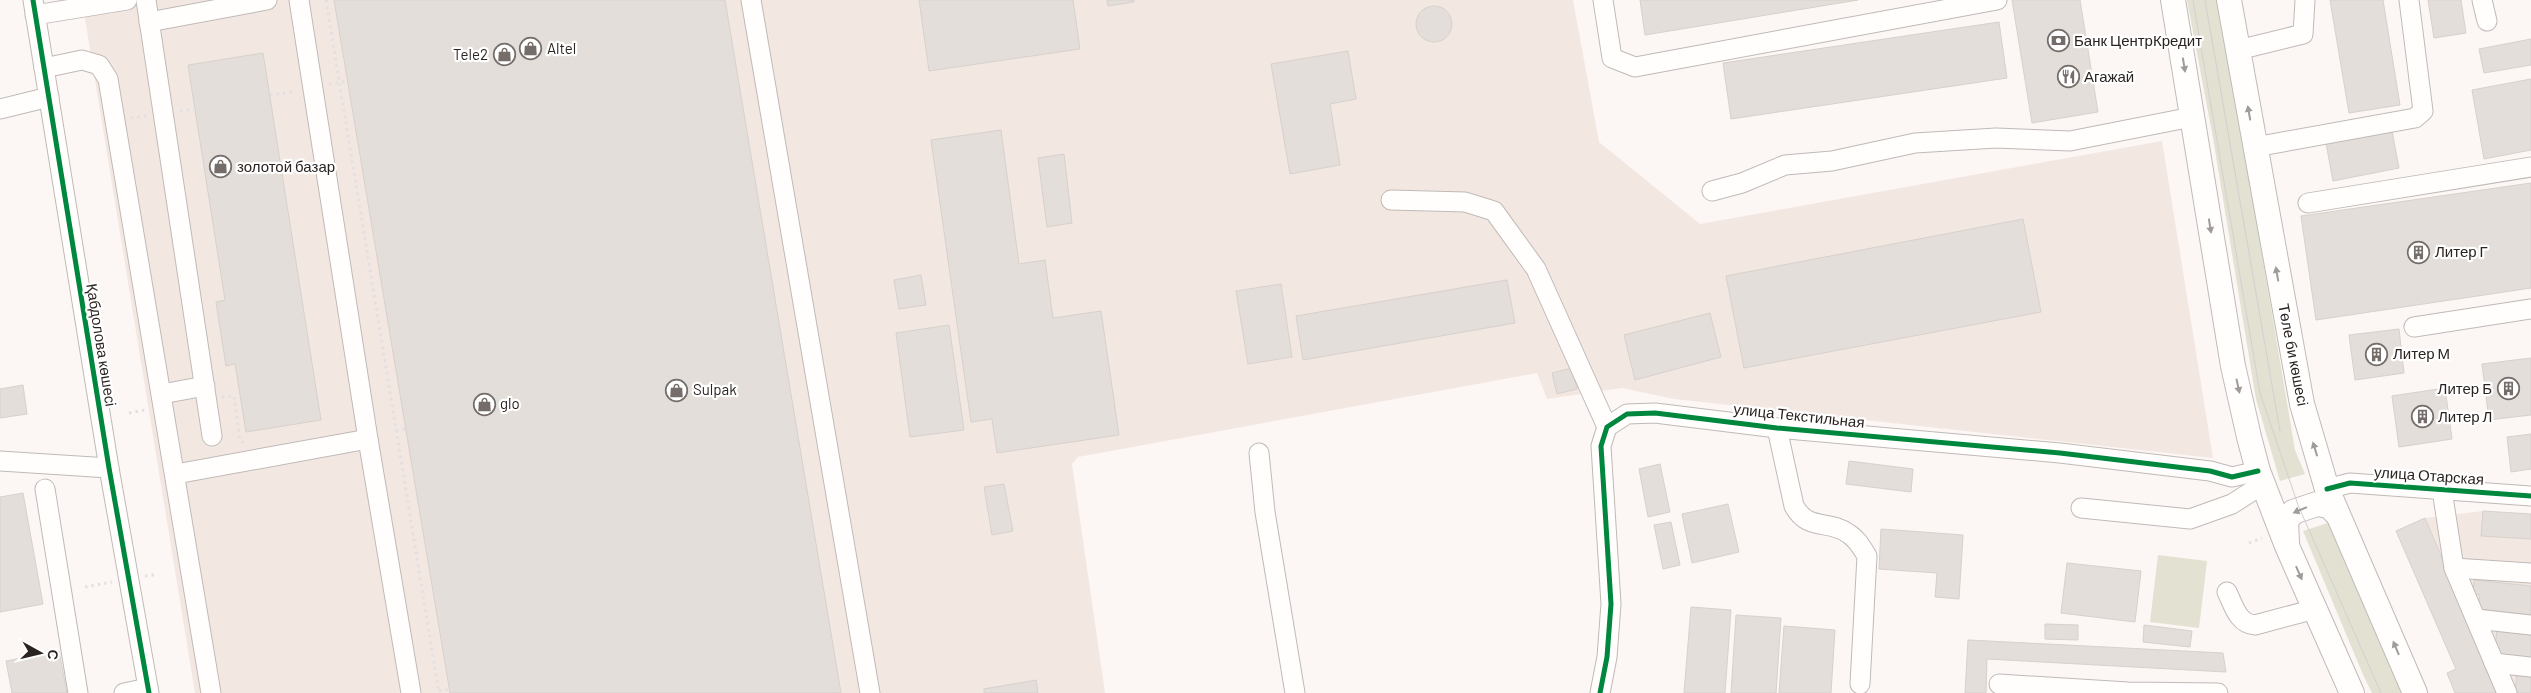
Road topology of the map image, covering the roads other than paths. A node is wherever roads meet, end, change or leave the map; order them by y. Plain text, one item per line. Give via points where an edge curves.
1 (128, 0) edge
2 (146, 0) edge
3 (268, 0) edge
4 (299, 0) edge
5 (750, 0) edge
6 (1603, 0) edge
7 (1997, 0) edge
8 (2173, 0) edge
9 (2230, 0) edge
10 (2304, 0) edge
11 (2410, 0) edge
12 (2482, 0) edge
13 (34, 8) edge
14 (2488, 21) dead end
15 (149, 22) junction
16 (2238, 50) junction
17 (44, 68) junction
18 (49, 97) junction
19 (0, 109) edge
20 (2192, 117) junction
21 (2255, 147) junction
22 (2531, 168) edge
23 (1712, 190) dead end
24 (1391, 200) dead end
25 (2308, 203) dead end
26 (2531, 309) edge
27 (2414, 327) dead end
28 (206, 393) junction
29 (162, 394) junction
30 (1607, 427) junction
31 (1777, 428) junction
32 (367, 432) junction
33 (212, 436) dead end
34 (1259, 453) dead end
35 (0, 461) edge
36 (109, 468) junction
37 (176, 474) junction
38 (2261, 478) junction
39 (45, 489) dead end
40 (2327, 489) junction
41 (2442, 490) junction
42 (2531, 496) edge
43 (2081, 508) dead end
44 (2338, 514) junction
45 (2287, 546) junction
46 (2454, 568) junction
47 (2531, 573) edge
48 (2227, 592) dead end
49 (2315, 609) junction
50 (2476, 619) junction
51 (2531, 625) edge
52 (2494, 663) junction
53 (2531, 667) edge
54 (1860, 684) dead end
55 (1999, 684) dead end
56 (148, 690) edge
57 (2128, 692) edge
58 (78, 693) edge
59 (124, 693) edge
60 (211, 693) edge
61 (411, 693) edge
62 (870, 693) edge
63 (1295, 693) edge
64 (1600, 693) edge
65 (2218, 693) edge
66 (2352, 693) edge
67 (2415, 693) edge
68 (2507, 693) edge

1 - 13 street
2 - 15 street
3 - 15 street
4 - 32 street
5 - 62 street
6 - 7 street via 1612,58 1634,67
8 -> 20 main road
9 - 16 main road, Төле би көшесі
10 - 16 street via 2303,34
11 - 21 street via 2423,111 2415,118
12 - 14 street
13 - 17 street, Қабдолова көшесі
15 - 28 street
21 -> 16 main road, Төле би көшесі
17 - 18 street, Қабдолова көшесі
17 - 29 street via 82,60 100,65 108,79
18 - 19 street
18 - 36 street, Қабдолова көшесі
20 - 23 street via 2070,141 1996,138 1915,143 1832,161 1785,165 1742,183
20 -> 38 main road via 2233,366
40 -> 21 main road, Төле би көшесі via 2302,404
22 - 25 street
24 - 30 street via 1465,202 1494,212 1536,268
26 - 27 street
28 - 29 street
28 - 33 street
29 - 37 street
30 - 31 street, улица Текстильная via 1627,414 1655,413
30 - 64 street via 1601,446 1611,604 1608,657
31 - 38 street, улица Текстильная via 2060,453 2210,471 2232,478
31 - 54 street via 1798,513 1804,520 1848,532 1867,556
32 - 37 street
32 - 61 street
34 - 63 street via 1265,512
35 - 36 street
36 - 56 street, Қабдолова көшесі
37 - 60 street
38 - 43 street via 2232,504 2190,520
38 - 45 main road
39 - 58 street
40 - 41 street, улица Отарская via 2350,483
40 - 44 main road, Төле би көшесі
41 - 42 street, улица Отарская
41 - 46 street
44 -> 45 main road via 2329,506 2317,504 2293,512 2286,521
67 -> 44 main road, Төле би көшесі
45 -> 49 main road
46 - 47 street
46 - 50 street
48 - 49 street via 2243,622 2248,625 2255,626
49 - 66 main road
50 - 51 street
50 - 52 street
52 - 53 street
52 - 68 street
55 - 57 street
56 - 59 street
57 - 65 street

